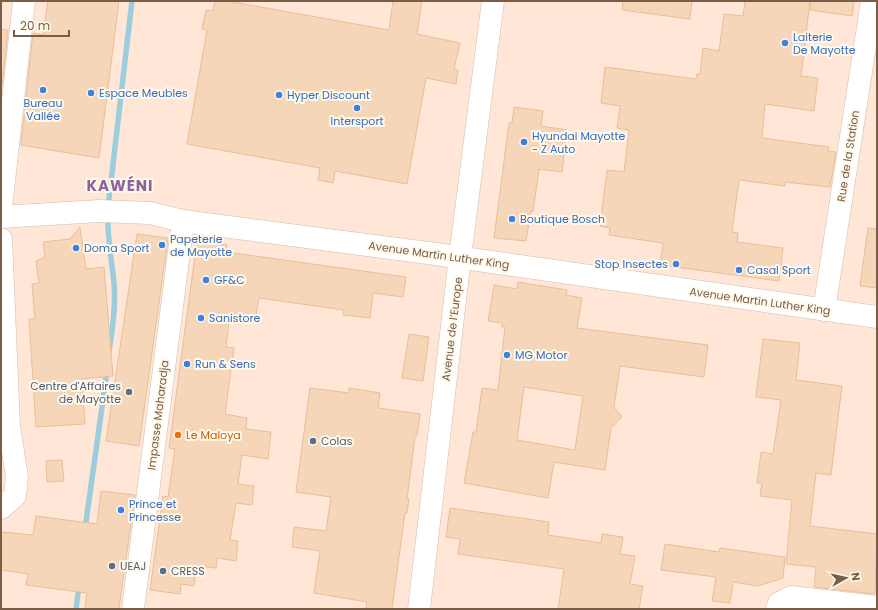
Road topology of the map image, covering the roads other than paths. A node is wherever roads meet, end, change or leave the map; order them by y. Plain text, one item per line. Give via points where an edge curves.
1 (24, 1) edge
2 (493, 1) edge
3 (872, 1) edge
4 (873, 31) edge
5 (1, 208) edge
6 (1, 217) edge
7 (183, 221) junction
8 (1, 239) edge
9 (460, 257) junction
10 (2, 289) edge
11 (824, 310) junction
12 (877, 317) edge
13 (5, 399) edge
14 (1, 508) edge
15 (877, 607) edge
16 (133, 609) edge
17 (419, 609) edge
18 (777, 609) edge

1 - 5 street
2 - 9 street, Avenue de l’Europe
3 - 4 street, Rue de la Station
4 - 11 street, Rue de la Station
6 - 7 street, Avenue Martin Luther King via 109,211 150,213
7 - 9 street, Avenue Martin Luther King
7 - 16 street, Impasse Maharadja
8 - 10 street
9 - 11 street, Avenue Martin Luther King
9 - 17 street, Avenue de l’Europe
10 - 13 street
11 - 12 street, Avenue Martin Luther King
13 - 14 street via 17,477 15,496
15 - 18 street via 792,597 779,603

